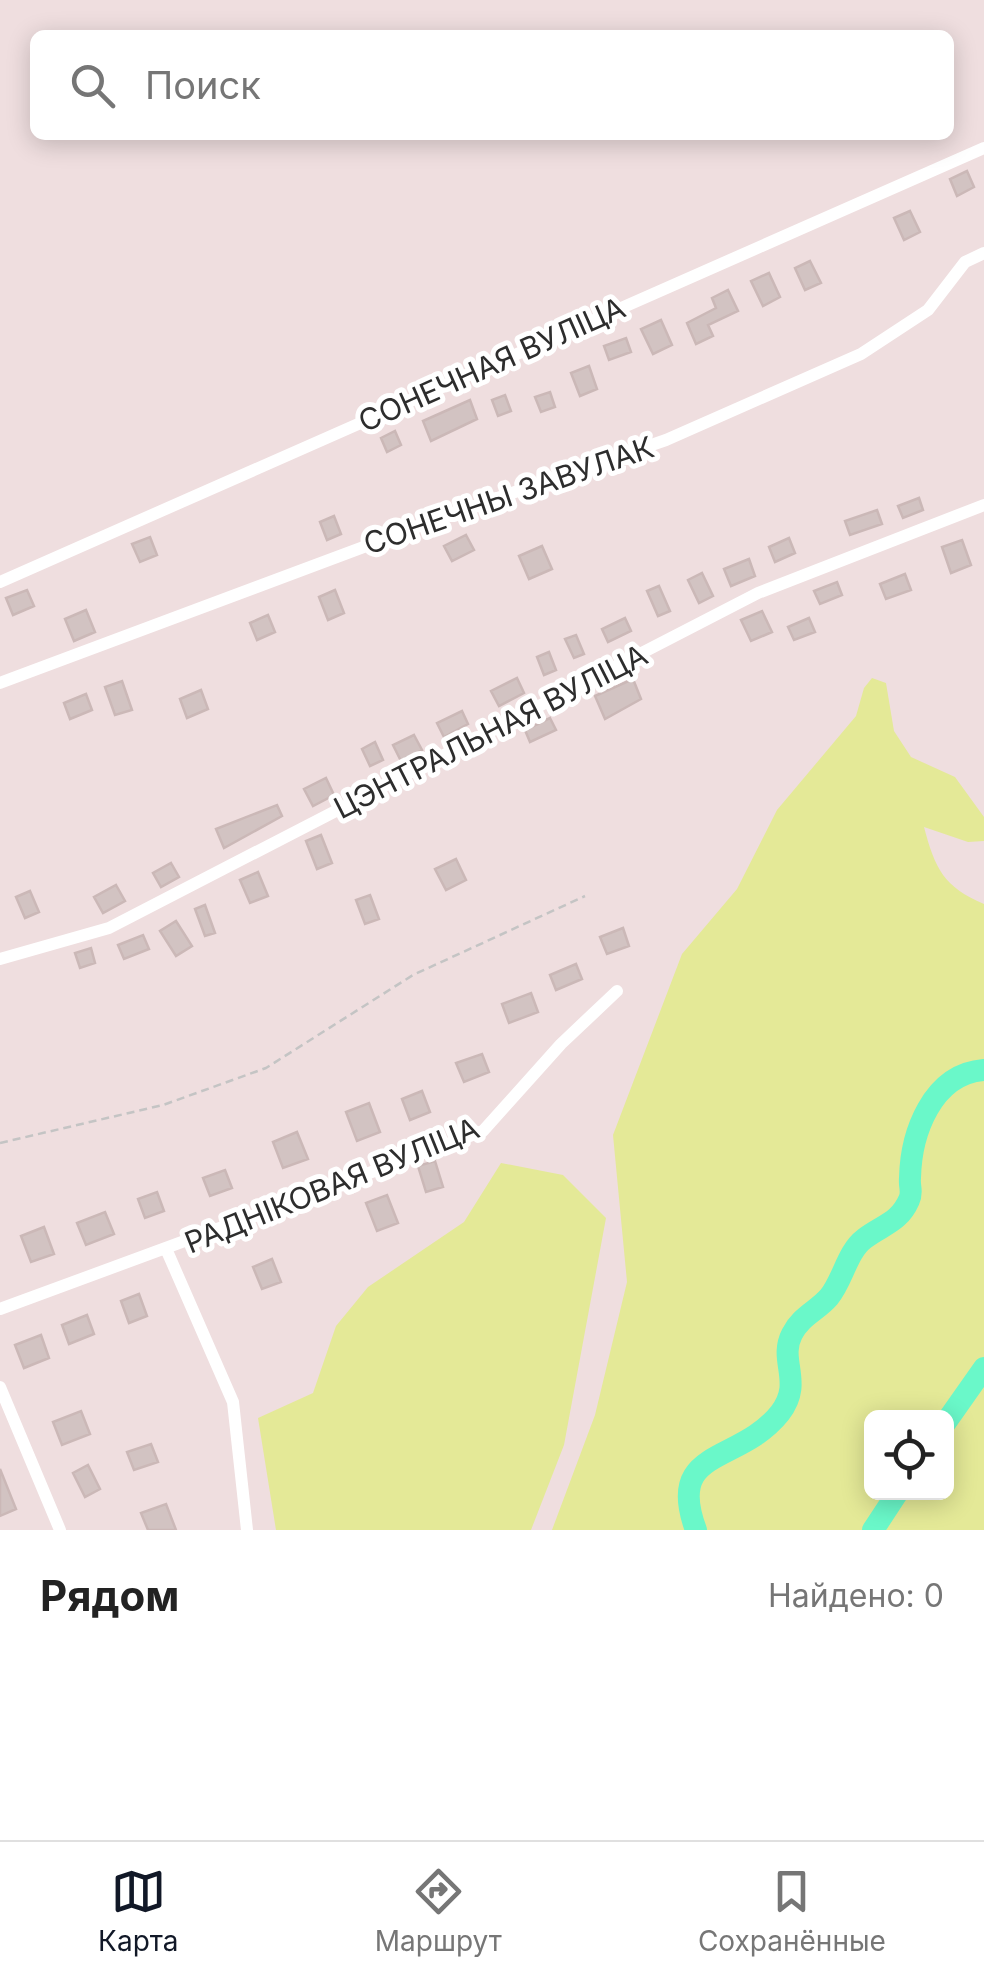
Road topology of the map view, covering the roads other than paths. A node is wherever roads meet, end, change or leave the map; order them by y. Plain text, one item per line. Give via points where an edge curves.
1 (984, 148) edge
2 (984, 253) edge
3 (984, 505) edge
4 (0, 582) edge
5 (0, 683) edge
6 (0, 959) edge
7 (617, 991) dead end
8 (167, 1251) junction
9 (0, 1309) edge
10 (0, 1387) edge
11 (60, 1530) edge
12 (247, 1530) edge

1 - 4 street, СОНЕЧНАЯ ВУЛІЦА
2 - 5 street, СОНЕЧНЫ ЗАВУЛАК via 965,262 928,310 861,354 666,440
3 - 6 street, ЦЭНТРАЛЬНАЯ ВУЛІЦА via 758,593 109,928
7 - 8 street, РАДНІКОВАЯ ВУЛІЦА via 483,1132
8 - 9 street, РАДНІКОВАЯ ВУЛІЦА
8 - 12 street via 233,1402
10 - 11 street

